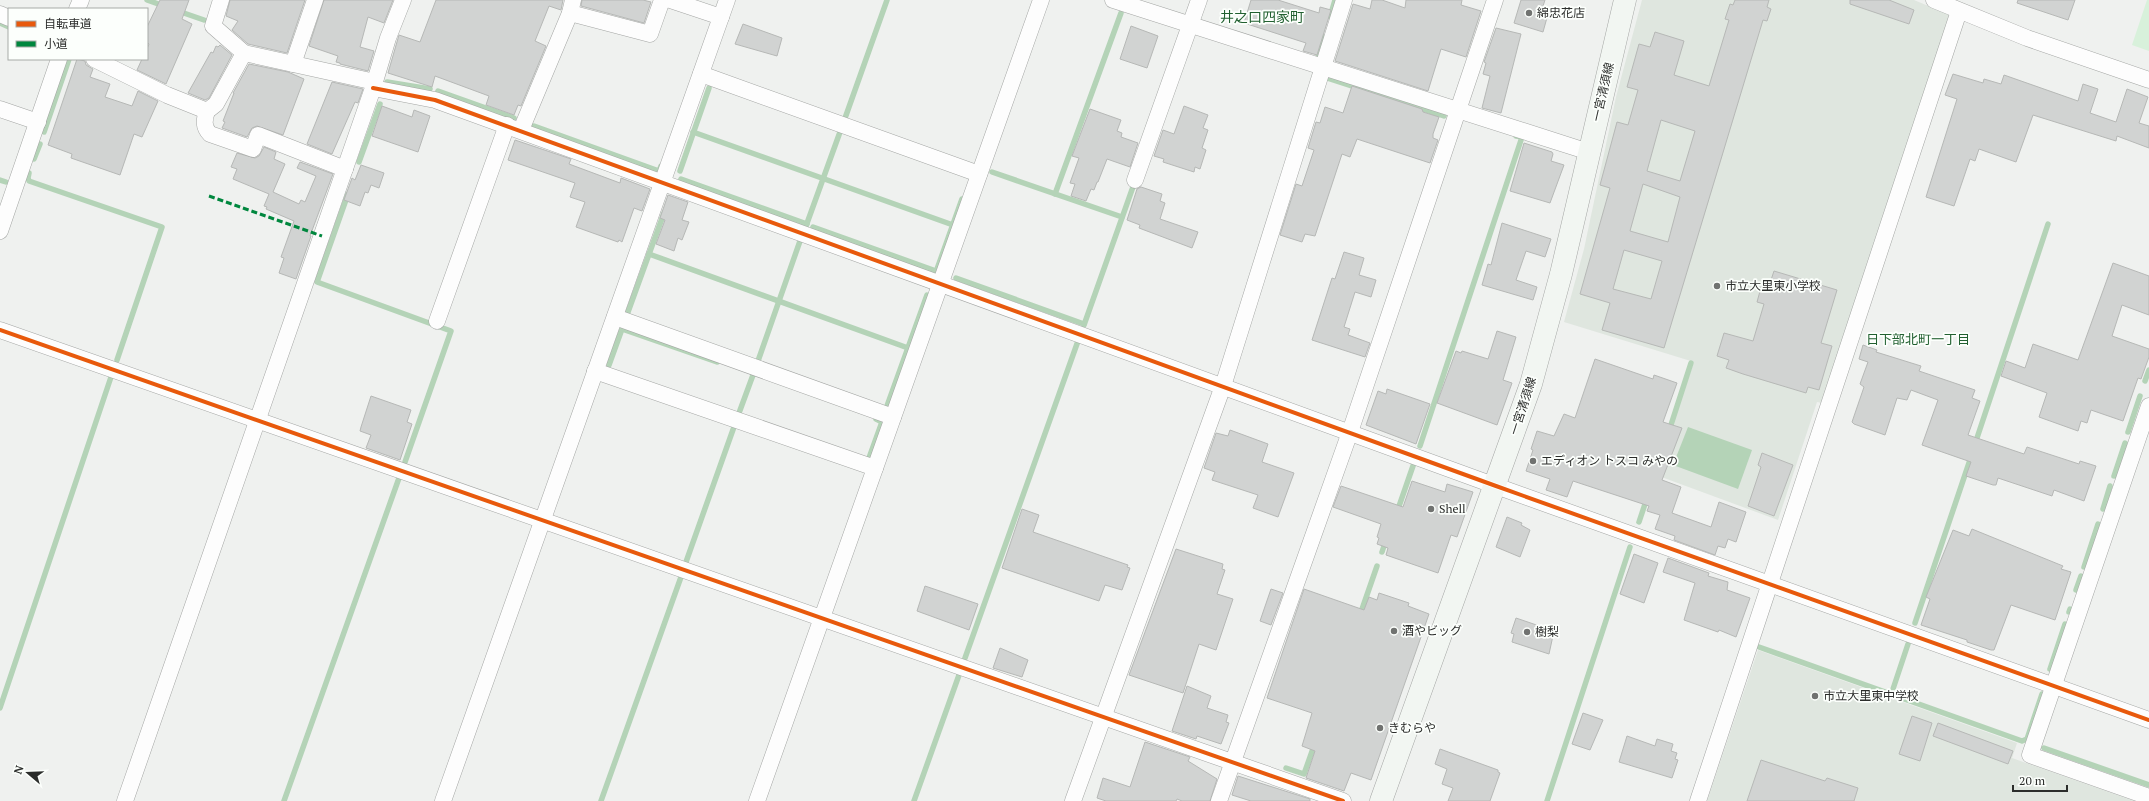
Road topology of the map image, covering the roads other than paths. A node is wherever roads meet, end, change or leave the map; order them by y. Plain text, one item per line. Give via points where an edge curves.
1 (221, 0) edge
2 (315, 0) edge
3 (403, 0) edge
4 (662, 0) edge
5 (670, 0) edge
6 (727, 0) edge
7 (1041, 0) edge
8 (1113, 0) edge
9 (1199, 0) edge
10 (1344, 0) edge
11 (1495, 0) edge
12 (1625, 0) edge
13 (1934, 0) edge
14 (571, 7) edge
15 (1966, 8) edge
16 (721, 17) junction
17 (1190, 25) junction
18 (244, 53) junction
19 (59, 60) edge
20 (96, 60) edge
21 (293, 64) junction
22 (1323, 67) junction
23 (701, 74) junction
24 (2149, 80) edge
25 (374, 85) junction
26 (0, 108) edge
27 (1457, 110) junction
28 (207, 112) junction
29 (38, 122) junction
30 (514, 128) junction
31 (1589, 152) junction
32 (345, 169) junction
33 (979, 174) junction
34 (1135, 180) dead end
35 (662, 181) junction
36 (0, 231) edge
37 (940, 283) junction
38 (615, 317) junction
39 (437, 321) dead end
40 (0, 330) edge
41 (595, 371) junction
42 (1223, 386) junction
43 (2149, 406) edge
44 (893, 417) junction
45 (259, 421) junction
46 (1350, 432) junction
47 (875, 468) junction
48 (1496, 486) junction
49 (542, 520) junction
50 (1771, 584) junction
51 (821, 618) junction
52 (2054, 686) junction
53 (1103, 717) junction
54 (2149, 720) edge
55 (1233, 762) junction
56 (2149, 797) edge
57 (125, 801) edge
58 (443, 801) edge
59 (757, 801) edge
60 (1073, 801) edge
61 (1219, 801) edge
62 (1343, 801) edge
63 (1381, 801) edge
64 (1698, 801) edge

1 - 18 street via 213,26
2 - 21 street
3 - 25 street
4 - 14 street via 650,34
5 - 16 street
6 - 16 street
7 - 33 street
8 - 17 street
9 - 17 street
10 - 22 street
11 - 27 street
12 - 31 main road, 一宮清須線
13 - 15 street
14 - 30 street
15 - 24 street via 2027,38
15 - 50 street
16 - 23 street
17 - 22 street
17 - 34 street
18 - 21 street
18 - 28 street via 216,104
19 - 29 street
20 - 28 street via 167,96
21 - 25 street
22 - 27 street
22 - 42 street
23 - 33 street
23 - 35 street
25 - 30 street via 435,100
25 - 32 street
26 - 29 street
27 - 31 street
27 - 46 street
28 - 32 street via 204,120 206,130 210,134 252,149 258,135
29 - 36 street
30 - 35 street
30 - 39 street
31 - 48 main road, 一宮清須線 via 1561,274 1531,384
32 - 45 street
33 - 37 street
35 - 37 street
35 - 38 street
37 - 42 street
37 - 44 street
38 - 41 street
38 - 44 street
40 - 45 street
41 - 47 street
41 - 49 street
42 - 46 street
42 - 53 street
43 - 52 street
44 - 47 street
45 - 49 street
45 - 57 street
46 - 48 street
46 - 55 street
47 - 51 street
48 - 50 street
48 - 63 main road, 一宮清須線
49 - 51 street
49 - 58 street
50 - 52 street
50 - 64 street
51 - 53 street
51 - 59 street
52 - 54 street
52 - 56 street via 2030,755
53 - 55 street
53 - 60 street
55 - 61 street
55 - 62 street

